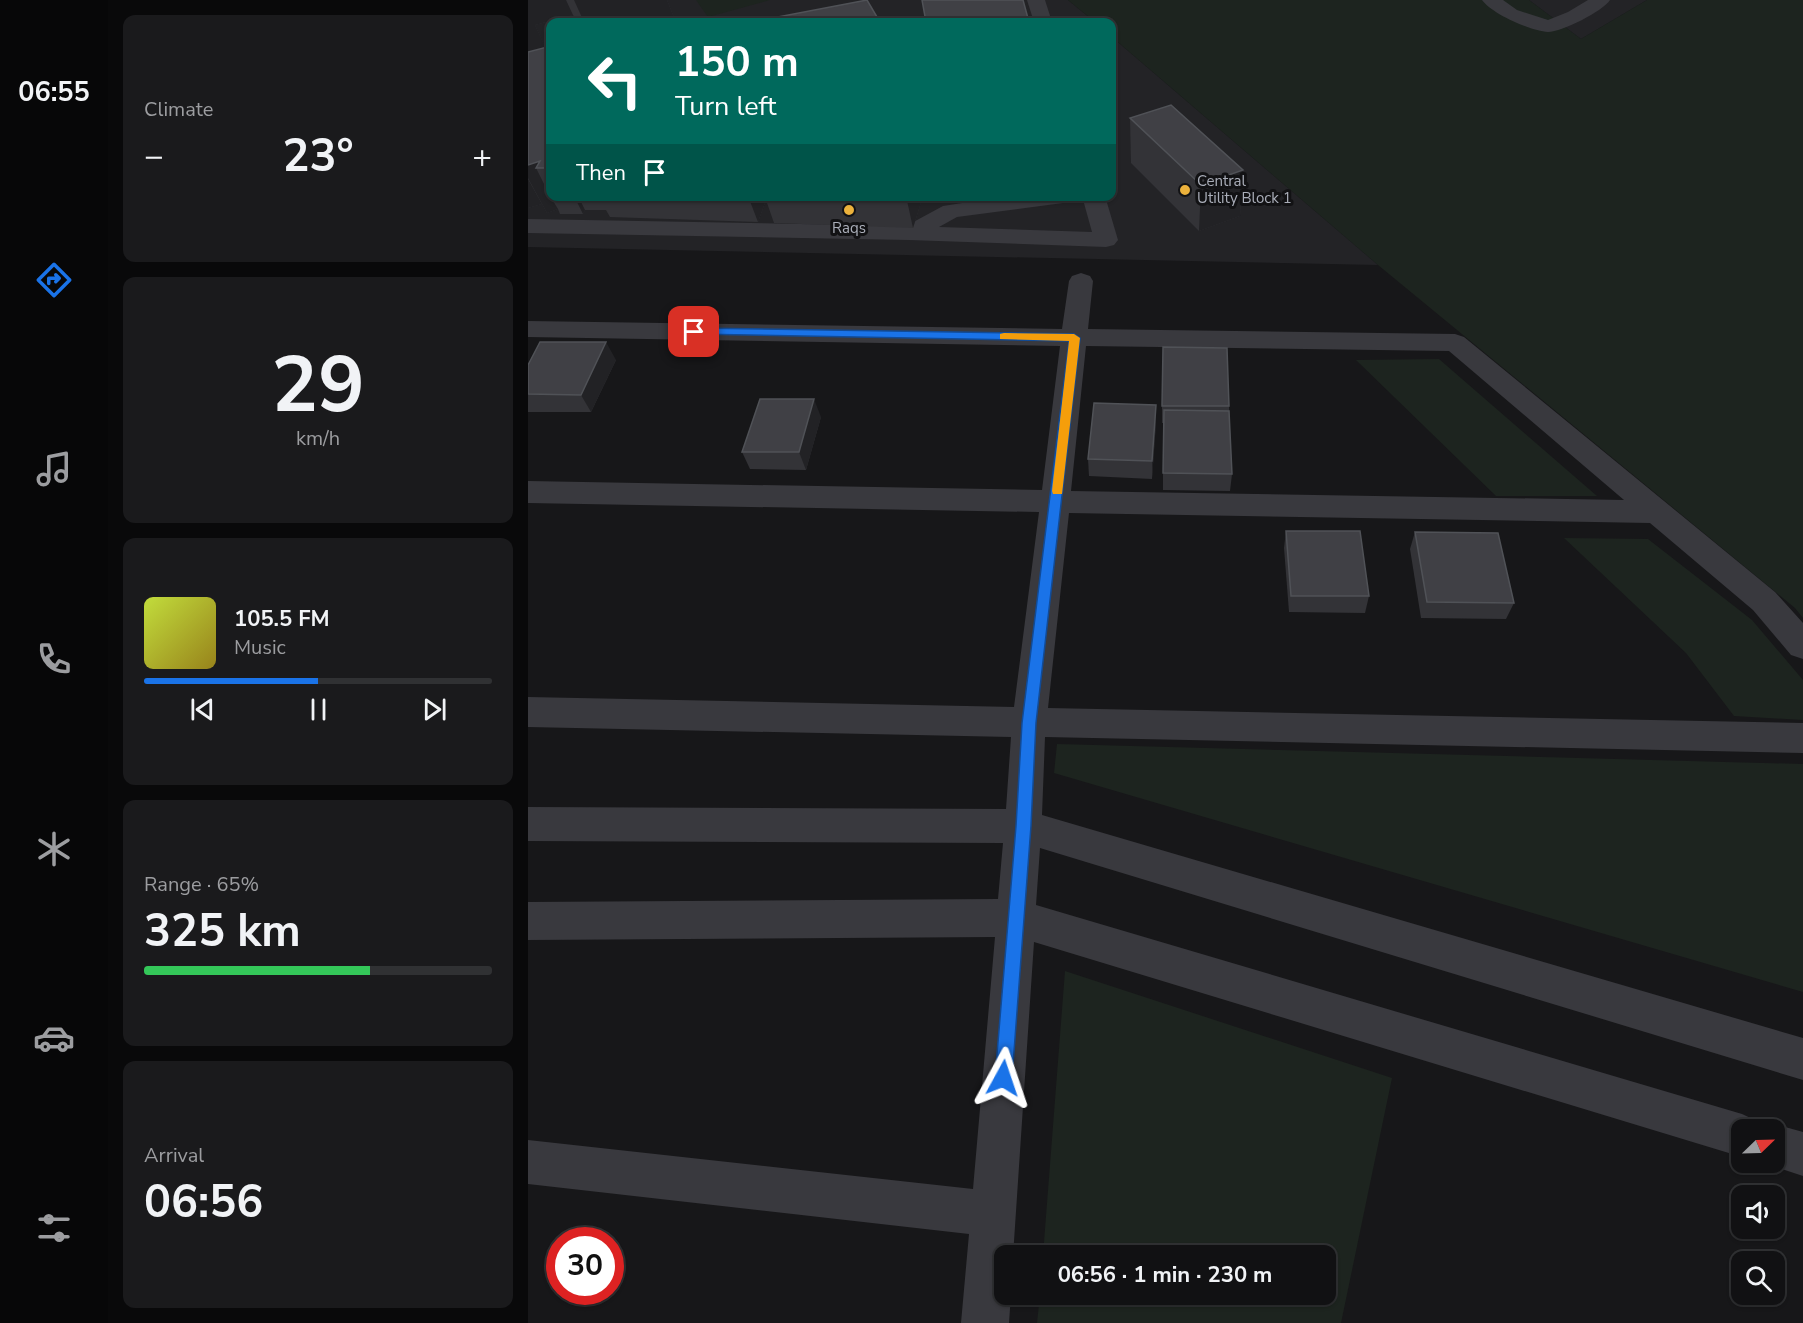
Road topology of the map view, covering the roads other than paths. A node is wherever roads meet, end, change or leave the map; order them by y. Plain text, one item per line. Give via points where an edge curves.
1 (1036, 0) edge
2 (1491, 0) edge
3 (1601, 0) edge
4 (1042, 18) edge
5 (1026, 201) edge
6 (1094, 201) edge
7 (528, 226) edge
8 (909, 233) junction
9 (1081, 281) dead end
10 (528, 329) edge
11 (1074, 338) junction
12 (528, 492) edge
13 (1056, 503) junction
14 (1660, 512) junction
15 (1803, 646) edge
16 (528, 712) edge
17 (1029, 723) junction
18 (1803, 738) edge
19 (528, 824) edge
20 (1023, 826) junction
21 (1016, 918) junction
22 (528, 921) edge
23 (1803, 1059) edge
24 (1731, 1133) edge
25 (1785, 1149) edge
26 (1803, 1154) edge
27 (528, 1162) edge
28 (993, 1214) junction
29 (985, 1323) edge

1 - 4 street
2 - 3 street via 1510,14 1549,26
5 - 8 street via 951,211
6 - 8 street via 1106,240
7 - 8 street
9 - 11 street
10 - 11 street
11 - 13 street
11 - 14 street via 1455,343
12 - 13 street
13 - 14 street
13 - 17 street
14 - 15 street via 1764,601
16 - 17 street
17 - 18 street
17 - 20 street
19 - 20 street
20 - 21 street
20 - 23 street
21 - 22 street
21 - 24 street
21 - 28 street
25 - 26 street
27 - 28 street
28 - 29 street

